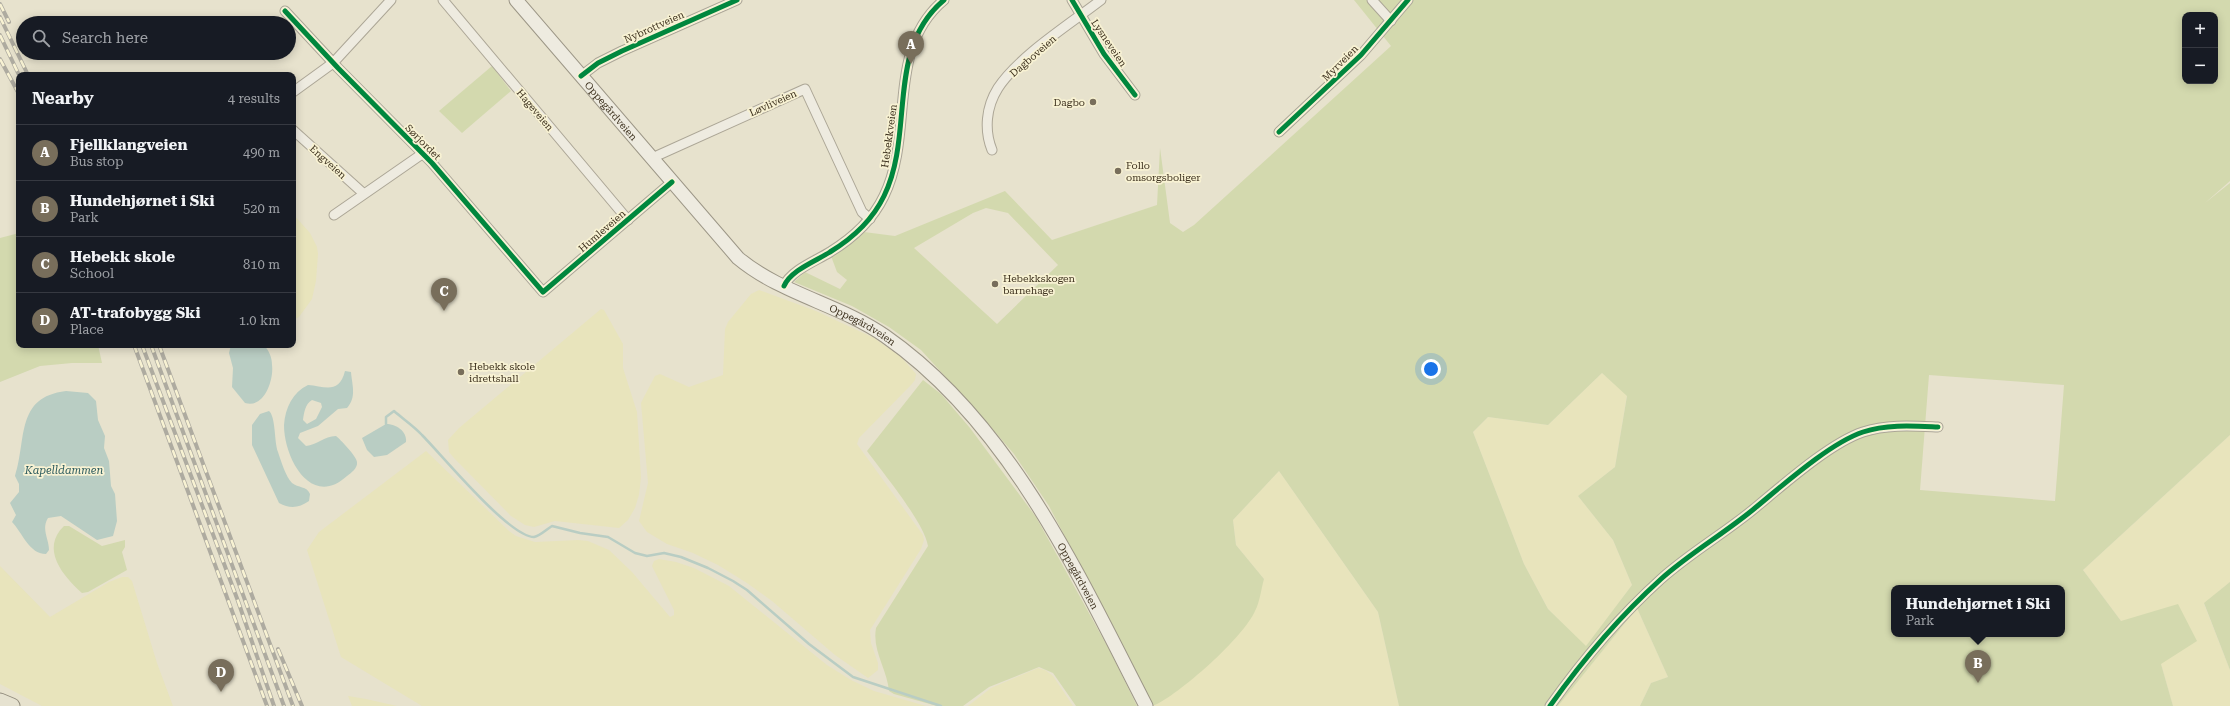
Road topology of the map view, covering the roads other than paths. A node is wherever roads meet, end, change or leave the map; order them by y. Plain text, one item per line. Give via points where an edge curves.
1 (391, 0) edge
2 (443, 0) edge
3 (516, 0) edge
4 (737, 0) edge
5 (944, 0) edge
6 (1072, 0) edge
7 (1101, 0) edge
8 (1372, 0) edge
9 (1408, 0) edge
10 (285, 11) dead end
11 (290, 16) edge
12 (1080, 16) junction
13 (1390, 21) junction
14 (296, 23) edge
15 (333, 63) junction
16 (581, 76) junction
17 (296, 90) edge
18 (1135, 95) dead end
19 (1279, 132) dead end
20 (296, 133) edge
21 (992, 150) dead end
22 (422, 154) junction
23 (652, 158) junction
24 (672, 182) junction
25 (363, 193) junction
26 (334, 215) dead end
27 (870, 219) junction
28 (628, 220) junction
29 (784, 286) junction
30 (543, 292) joint
31 (1938, 427) dead end
32 (0, 700) edge
33 (12, 706) edge
34 (1146, 706) edge
35 (1550, 706) edge

1 - 15 street
2 - 28 street, Hageveien
3 - 16 main road, Oppegårdveien
4 - 16 street, Nybrottveien via 622,51 598,63
5 - 27 street, Hebekkveien via 927,17 912,44 894,170 884,196
6 - 12 street, Lysneveien
7 - 12 street, Dagboveien
8 - 13 street
9 - 13 street, Myrveien
10 - 11 street, Sørjordet
12 - 18 street, Lysneveien via 1104,54
12 - 21 street, Dagboveien via 1036,50 998,89 987,124
13 - 19 street, Myrveien via 1361,55
14 - 15 street, Sørjordet
15 - 17 street
15 - 22 street, Sørjordet
16 - 23 main road, Oppegårdveien
20 - 25 street, Engveien
22 - 25 street
22 - 30 street, Sørjordet
23 - 24 main road, Oppegårdveien
23 - 27 street, Løvliveien via 805,89 862,212
24 - 28 street, Humleveien
24 - 29 main road, Oppegårdveien via 738,258 760,274
25 - 26 street
27 - 29 street, Hebekkveien via 847,241 793,275
28 - 30 street, Humleveien
29 - 34 main road, Oppegårdveien via 851,315 884,335 929,369 977,423 1033,497
31 - 35 street via 1883,427 1862,432 1798,473 1648,592 1602,641
32 - 33 main road

